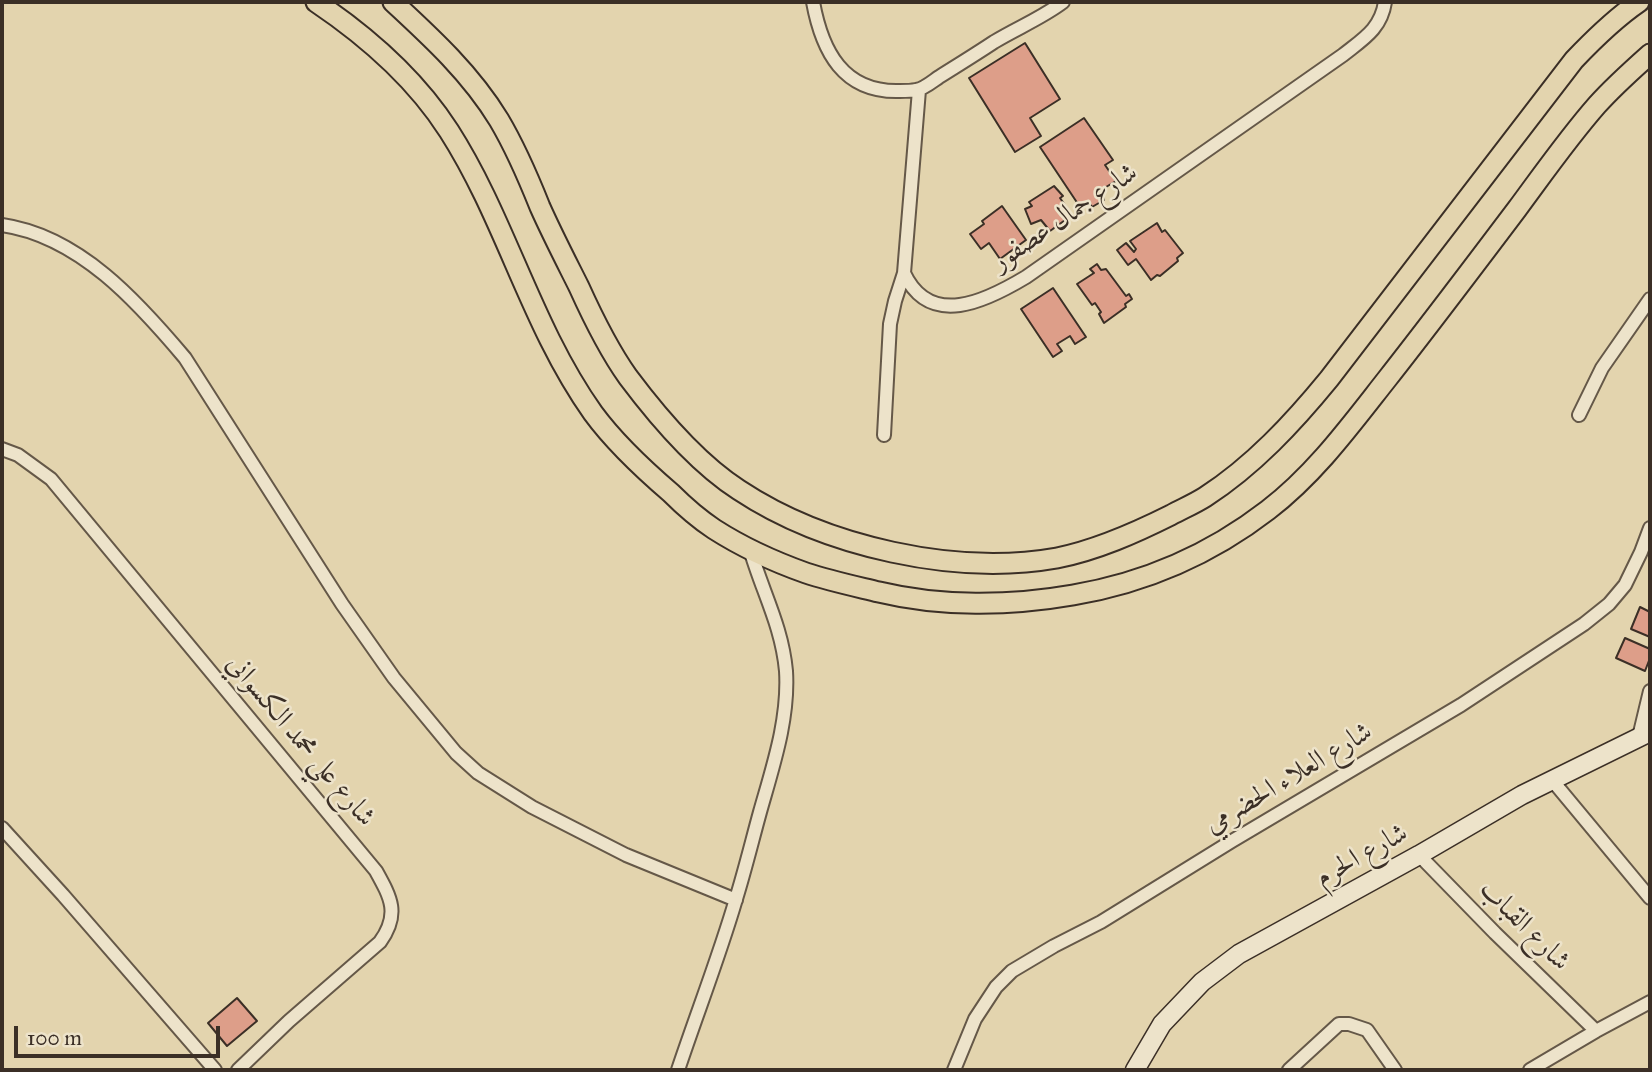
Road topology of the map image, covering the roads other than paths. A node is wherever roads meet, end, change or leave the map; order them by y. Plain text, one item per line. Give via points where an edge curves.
1 (316, 2) edge
2 (393, 2) edge
3 (813, 2) edge
4 (1063, 2) edge
5 (1385, 2) edge
6 (1639, 2) edge
7 (1650, 54) edge
8 (919, 90) junction
9 (2, 225) edge
10 (904, 273) junction
11 (1650, 299) edge
12 (1579, 415) dead end
13 (884, 435) dead end
14 (2, 449) edge
15 (1650, 528) edge
16 (750, 549) junction
17 (1650, 691) edge
18 (1645, 735) edge
19 (1552, 780) junction
20 (2, 828) edge
21 (1419, 855) junction
22 (1650, 898) edge
23 (736, 900) junction
24 (1650, 1002) edge
25 (1596, 1031) junction
26 (215, 1070) edge
27 (238, 1070) edge
28 (678, 1070) edge
29 (954, 1070) edge
30 (1135, 1070) edge
31 (1289, 1070) edge
32 (1395, 1070) edge
33 (1530, 1070) edge

1 - 16 main road via 374,45 448,128 492,210 551,345 610,435 678,500
2 - 6 main road via 450,56 485,99 524,170 598,328 625,373 664,423 708,465 770,509 853,542 951,562 1018,562 1058,557 1141,530 1202,499 1277,437 1329,379 1574,60 1599,33
3 - 8 street via 827,50 841,70 872,88
4 - 8 street
5 - 10 street, شارع جمال عصفور via 1380,21 1343,55 1008,288 959,306 933,304 919,296
7 - 16 main road via 1597,105 1330,450 1272,507 1224,541 1193,558 1101,589 1001,603 905,598 803,572
8 - 10 street
9 - 23 street via 34,232 63,246 111,280 157,324 192,369 387,667 478,773 532,807 626,855
10 - 13 street via 890,324
11 - 12 street via 1602,368
14 - 27 street, شارع علي محمد الكسواني via 51,479 376,871 390,896 392,918 380,942
15 - 29 street, شارع العلاء الحضرمي via 1625,585 1584,624 1461,705 1012,971 975,1019
16 - 23 street via 778,628 786,698 779,743
17 - 18 street
18 - 19 street, شارع الحرم
19 - 21 street, شارع الحرم
19 - 22 street
20 - 26 street
21 - 25 street, شارع القباب
21 - 30 street, شارع الحرم via 1239,954 1202,982 1161,1024
23 - 28 street
24 - 25 street
25 - 33 street
31 - 32 street via 1339,1024 1367,1030

